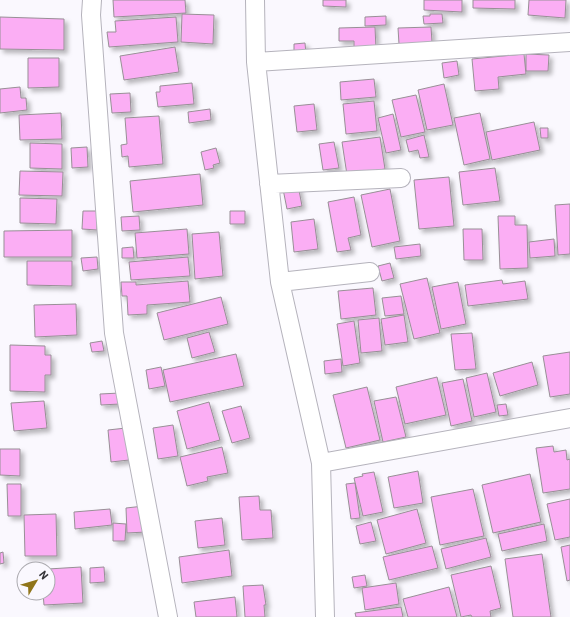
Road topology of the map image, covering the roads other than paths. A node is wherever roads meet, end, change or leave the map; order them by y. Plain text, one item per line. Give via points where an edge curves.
1 (92, 0) edge
2 (255, 0) edge
3 (570, 42) edge
4 (256, 62) junction
5 (401, 178) dead end
6 (269, 184) junction
7 (370, 272) dead end
8 (280, 282) junction
9 (570, 418) edge
10 (321, 463) junction
11 (168, 617) edge
12 (325, 617) edge

1 - 11 street via 114,333
2 - 4 street
3 - 4 street
4 - 6 street
5 - 6 street
6 - 8 street
7 - 8 street
8 - 10 street
9 - 10 street
10 - 12 street

